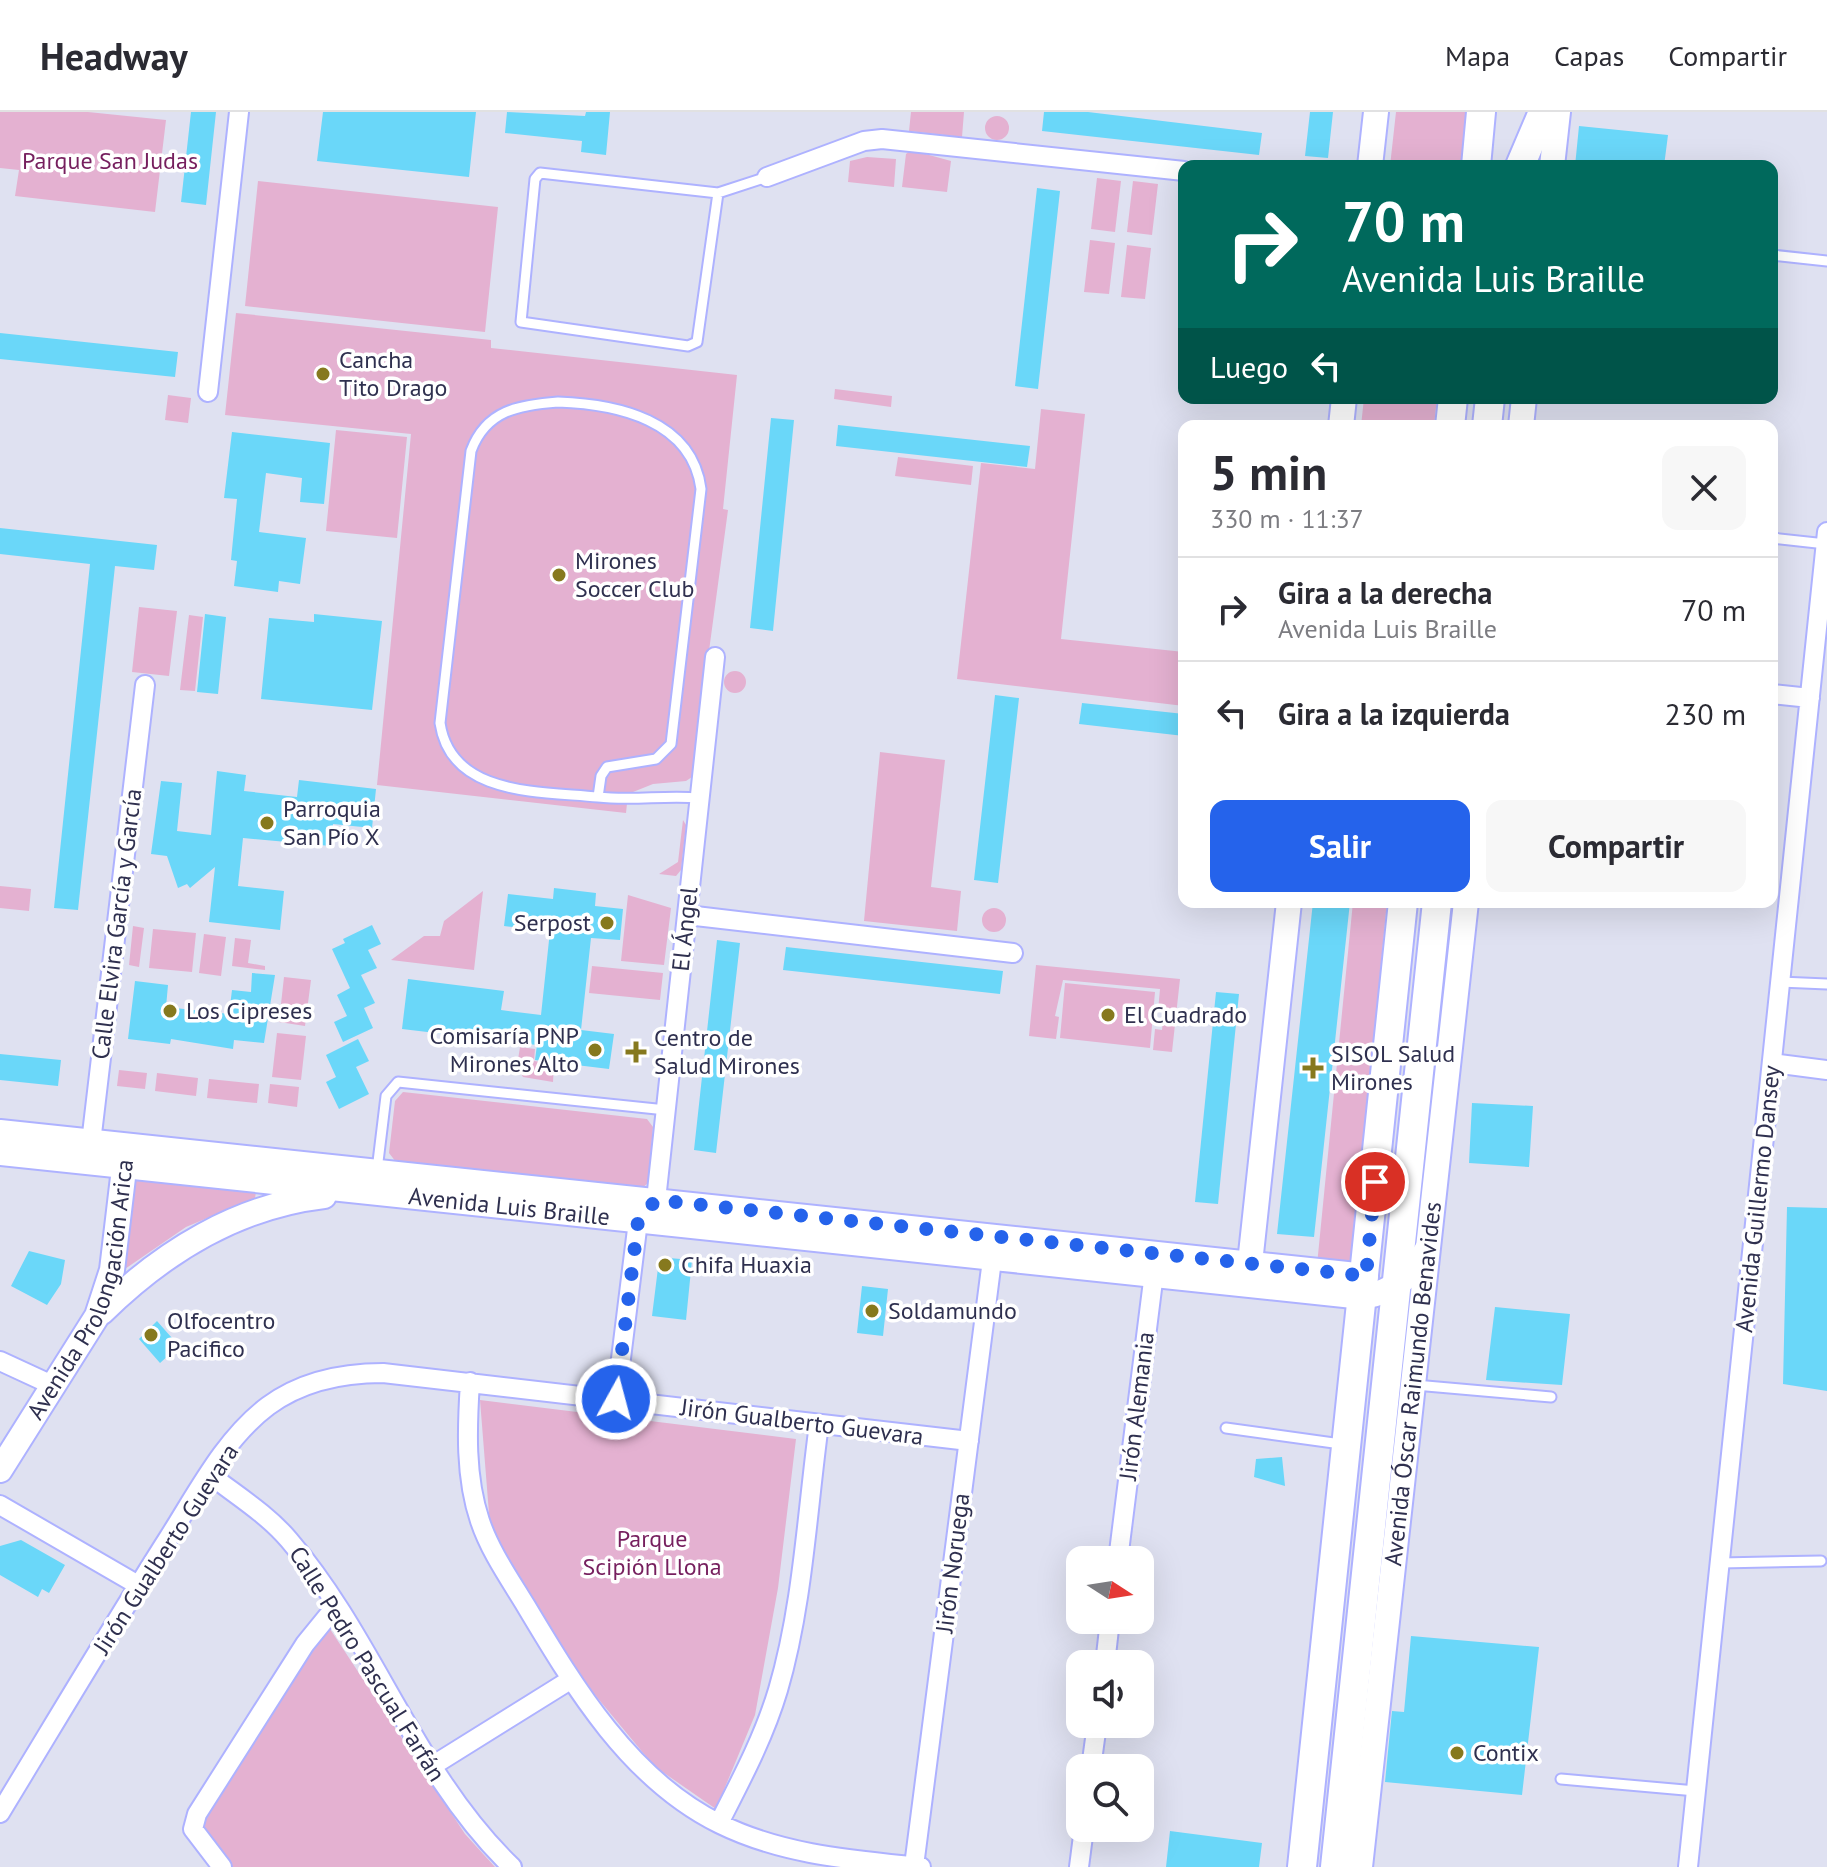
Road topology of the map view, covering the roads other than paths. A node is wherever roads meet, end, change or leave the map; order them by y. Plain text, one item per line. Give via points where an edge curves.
1 (239, 112) edge
2 (1376, 112) edge
3 (1481, 112) edge
4 (1520, 112) edge
5 (1543, 112) edge
6 (1558, 112) edge
7 (1371, 160) edge
8 (1477, 160) edge
9 (1517, 160) edge
10 (1520, 160) edge
11 (1553, 160) edge
12 (1178, 170) edge
13 (767, 177) joint
14 (718, 193) junction
15 (1778, 256) edge
16 (1827, 261) edge
17 (208, 392) dead end
18 (1778, 538) edge
19 (1826, 538) edge
20 (1822, 632) edge
21 (715, 657) dead end
22 (145, 685) dead end
23 (1813, 692) junction
24 (1778, 694) edge
25 (598, 797) junction
26 (699, 798) junction
27 (1288, 908) edge
28 (1402, 908) edge
29 (1436, 908) edge
30 (1465, 908) edge
31 (687, 915) junction
32 (1013, 953) dead end
33 (1780, 982) junction
34 (1827, 984) edge
35 (1772, 1063) junction
36 (1827, 1070) edge
37 (666, 1110) junction
38 (0, 1132) edge
39 (90, 1152) junction
40 (0, 1153) edge
41 (126, 1156) junction
42 (377, 1170) junction
43 (356, 1193) junction
44 (656, 1200) junction
45 (638, 1221) junction
46 (1427, 1249) junction
47 (992, 1260) junction
48 (1250, 1263) junction
49 (1155, 1264) junction
50 (1396, 1286) junction
51 (1364, 1287) junction
52 (97, 1316) junction
53 (0, 1361) edge
54 (470, 1382) junction
55 (52, 1385) junction
56 (1412, 1385) junction
57 (1551, 1397) dead end
58 (616, 1399) junction
59 (819, 1424) junction
60 (1226, 1428) dead end
61 (969, 1441) junction
62 (1348, 1445) junction
63 (0, 1470) edge
64 (209, 1474) junction
65 (0, 1505) edge
66 (1120, 1546) edge
67 (1821, 1561) dead end
68 (1720, 1563) junction
69 (138, 1585) junction
70 (336, 1606) junction
71 (570, 1680) junction
72 (432, 1766) junction
73 (1561, 1779) dead end
74 (1696, 1791) junction
75 (0, 1813) edge
76 (719, 1823) junction
77 (1082, 1842) edge
78 (914, 1866) edge
79 (222, 1867) edge
80 (512, 1867) edge
81 (921, 1867) edge
82 (1079, 1867) edge
83 (1302, 1867) edge
84 (1335, 1867) edge
85 (1360, 1867) edge
86 (1688, 1867) edge

1 - 17 street
2 - 7 street
3 - 8 main road
4 - 9 main road
5 - 10 main road
6 - 11 street
12 - 13 street via 882,139
13 - 14 lane
14 - 14 lane via 540,173 535,179 521,322 688,346 697,342
15 - 16 lane
18 - 19 lane
19 - 20 street, Avenida Guillermo Dansey
20 - 23 street, Avenida Guillermo Dansey
21 - 26 street, El Ángel
22 - 39 street, Calle Elvira García y García
23 - 24 street
23 - 33 street, Avenida Guillermo Dansey
25 - 25 lane via 607,767 656,759 674,733 701,489 698,470 681,443 625,411 568,402 519,405 488,422 471,451 440,723 443,740 450,756 478,778 516,789
25 - 26 lane
26 - 31 street, El Ángel
27 - 48 street
28 - 51 main road
29 - 50 main road, Avenida Óscar Raimundo Benavides
30 - 46 street, Avenida Óscar Raimundo Benavides
31 - 32 street
31 - 37 street, El Ángel
33 - 34 lane
33 - 35 street, Avenida Guillermo Dansey
35 - 36 street
35 - 68 street, Avenida Guillermo Dansey
37 - 42 lane via 398,1082 386,1096
37 - 44 street, El Ángel
38 - 39 street, Avenida Luis Braille
39 - 40 street, Avenida Luis Braille
39 - 41 street, Avenida Luis Braille
41 - 42 street, Avenida Luis Braille
41 - 43 street, Avenida Luis Braille
41 - 52 street, Avenida Prolongación Arica via 112,1270
42 - 44 street, Avenida Luis Braille
43 - 45 street, Avenida Luis Braille
43 - 52 street via 308,1198 218,1227 134,1280
44 - 45 street
44 - 49 street, Avenida Luis Braille
45 - 47 street, Avenida Luis Braille
45 - 58 street
46 - 50 street, Avenida Luis Braille
46 - 56 street, Avenida Óscar Raimundo Benavides
47 - 49 street, Avenida Luis Braille
47 - 61 street, Jirón Noruega
48 - 49 street, Avenida Luis Braille
48 - 51 street, Avenida Luis Braille
49 - 51 street, Avenida Luis Braille
49 - 66 street, Jirón Alemania
50 - 51 street, Avenida Luis Braille
50 - 84 main road, Avenida Óscar Raimundo Benavides
51 - 62 main road
52 - 55 street, Avenida Prolongación Arica
53 - 55 street
54 - 58 street, Jirón Gualberto Guevara
54 - 64 street, Jirón Gualberto Guevara via 383,1373 324,1379 268,1407
54 - 71 street via 468,1451 479,1519
55 - 63 street, Avenida Prolongación Arica
56 - 57 lane
56 - 85 street, Avenida Óscar Raimundo Benavides
58 - 59 street, Jirón Gualberto Guevara
59 - 61 street, Jirón Gualberto Guevara
59 - 76 street via 796,1600 778,1689
60 - 62 lane
61 - 78 street, Jirón Noruega
62 - 83 main road
64 - 69 street, Jirón Gualberto Guevara
64 - 70 street, Calle Pedro Pascual Farfán via 287,1538
65 - 69 street
67 - 68 lane
68 - 74 street, Avenida Guillermo Dansey
69 - 75 street, Jirón Gualberto Guevara
70 - 72 street, Calle Pedro Pascual Farfán
70 - 79 street via 305,1644 197,1814 193,1829
71 - 72 street
71 - 76 street via 646,1770
72 - 80 street, Calle Pedro Pascual Farfán via 477,1831
73 - 74 lane
74 - 86 street, Avenida Guillermo Dansey
76 - 78 street via 794,1850
77 - 82 street
78 - 81 street

